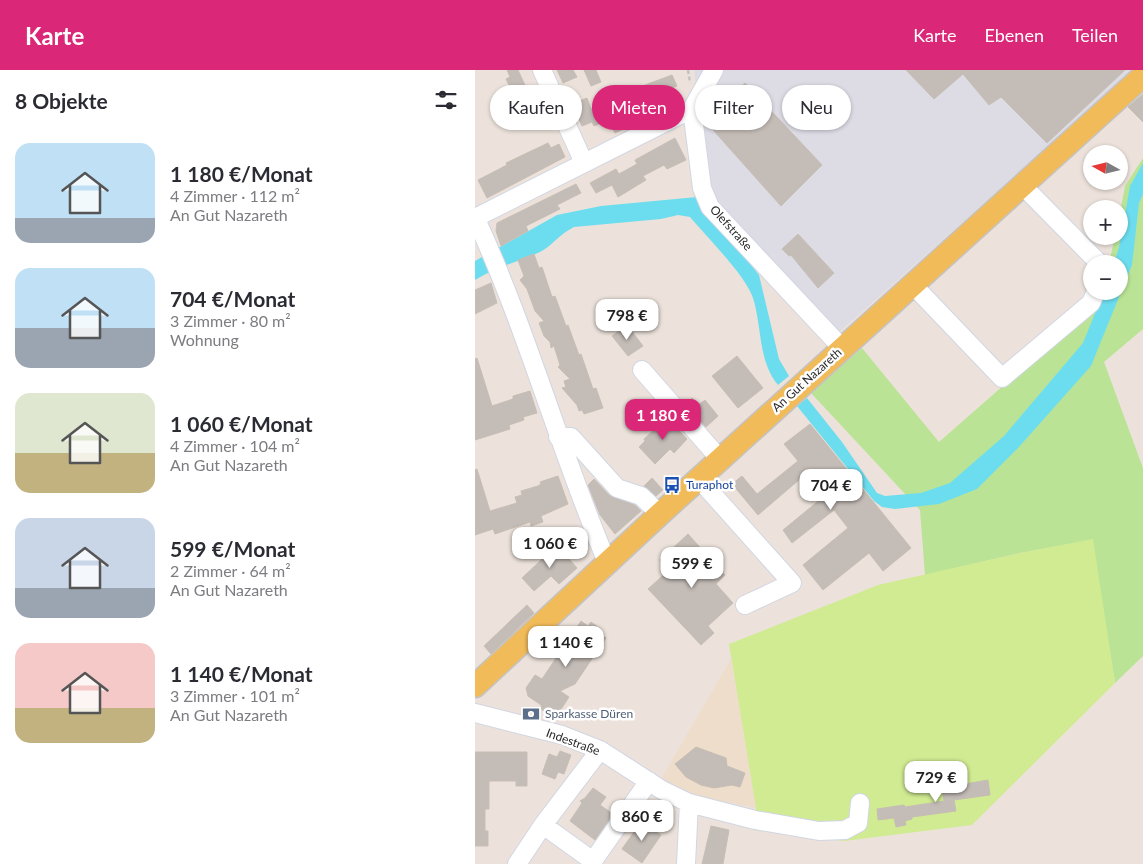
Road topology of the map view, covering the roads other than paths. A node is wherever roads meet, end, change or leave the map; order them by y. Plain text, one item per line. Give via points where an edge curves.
1 (542, 70) edge
2 (714, 70) edge
3 (1143, 76) edge
4 (693, 109) junction
5 (584, 162) junction
6 (1023, 186) junction
7 (475, 218) edge
8 (1091, 255) edge
9 (913, 285) junction
10 (1092, 300) edge
11 (841, 348) junction
12 (643, 370) dead end
13 (558, 437) junction
14 (721, 459) junction
15 (699, 479) junction
16 (660, 514) junction
17 (607, 562) junction
18 (745, 605) dead end
19 (475, 686) edge
20 (475, 713) edge
21 (600, 750) junction
22 (649, 781) junction
23 (689, 803) junction
24 (860, 803) dead end
25 (543, 824) junction
26 (517, 864) edge
27 (686, 864) edge

1 - 5 street
2 - 4 street
3 - 6 main road, An Gut Nazareth
4 - 5 street
4 - 11 street, Olefstraße via 702,188 710,207
5 - 7 street
6 - 8 street
6 - 9 main road, An Gut Nazareth
7 - 13 street via 499,270
9 - 10 street via 1002,378
9 - 11 main road, An Gut Nazareth
11 - 14 main road, An Gut Nazareth
12 - 14 street
13 - 16 street via 571,436 617,488 641,496
13 - 17 street
14 - 15 main road, An Gut Nazareth
15 - 16 main road, An Gut Nazareth
15 - 18 street via 793,583
16 - 17 main road, An Gut Nazareth
17 - 19 main road, An Gut Nazareth
20 - 21 street, Indestraße via 562,735
21 - 22 street, Indestraße
21 - 25 street
22 - 23 street, Indestraße
22 - 25 street via 593,861
23 - 24 street, Indestraße via 755,820 819,831 845,830 858,823
23 - 27 street
25 - 26 street

